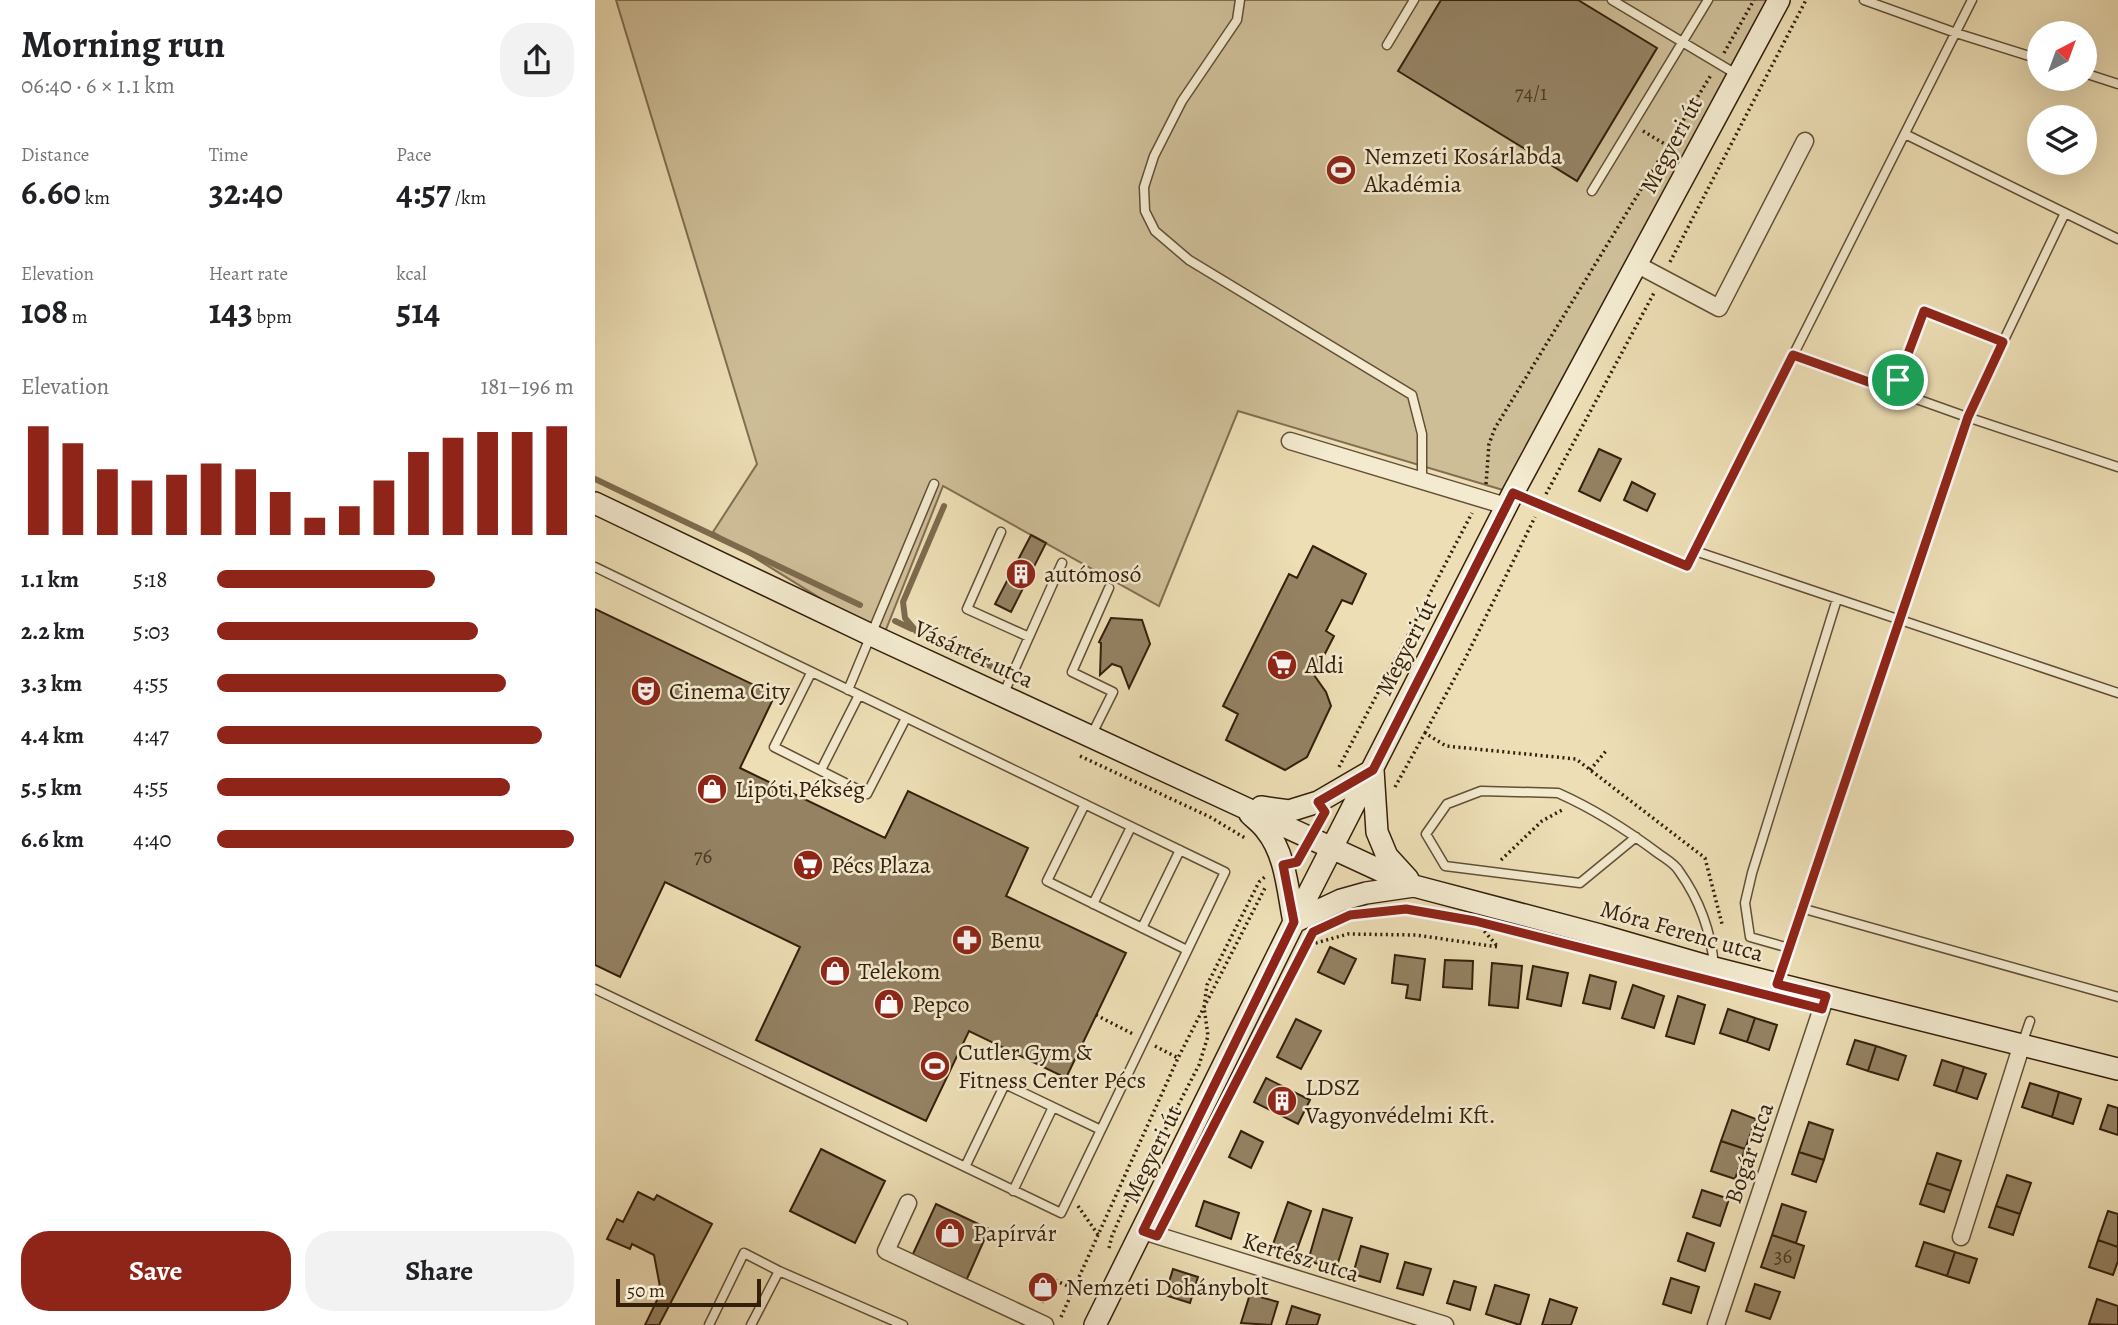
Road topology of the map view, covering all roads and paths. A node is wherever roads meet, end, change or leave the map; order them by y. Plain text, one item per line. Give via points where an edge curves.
1 (1240, 0) edge
2 (1414, 0) edge
3 (1612, 0) edge
4 (1708, 0) edge
5 (1754, 0) edge
6 (1779, 0) edge
7 (1806, 0) edge
8 (1864, 0) edge
9 (1972, 0) edge
10 (1956, 33) junction
11 (1683, 41) junction
12 (1387, 45) dead end
13 (2027, 55) edge
14 (1718, 62) junction
15 (1738, 75) junction
16 (2097, 77) edge
17 (2118, 84) edge
18 (1905, 134) junction
19 (1805, 141) dead end
20 (1592, 191) dead end
21 (2065, 213) junction
22 (2118, 239) edge
23 (1636, 264) junction
24 (1662, 278) junction
25 (2003, 342) junction
26 (1793, 355) junction
27 (1894, 391) junction
28 (1968, 417) junction
29 (1290, 441) dead end
30 (2118, 467) edge
31 (1422, 482) junction
32 (933, 484) dead end
33 (1480, 497) junction
34 (1509, 500) junction
35 (595, 503) edge
36 (1540, 505) junction
37 (1001, 532) dead end
38 (1695, 551) junction
39 (1062, 563) dead end
40 (595, 567) edge
41 (1109, 588) dead end
42 (1837, 599) junction
43 (1899, 620) junction
44 (871, 635) junction
45 (1029, 637) junction
46 (811, 673) junction
47 (848, 690) junction
48 (2118, 693) edge
49 (859, 695) junction
50 (1003, 695) junction
51 (905, 718) junction
52 (1425, 733) dead end
53 (1091, 736) junction
54 (1606, 751) dead end
55 (1077, 755) dead end
56 (821, 770) junction
57 (1338, 770) dead end
58 (1373, 770) junction
59 (1590, 770) dead end
60 (1565, 797) junction
61 (1238, 803) junction
62 (1085, 804) junction
63 (1131, 827) junction
64 (1636, 837) junction
65 (1252, 843) dead end
66 (1333, 849) junction
67 (1180, 850) junction
68 (1489, 871) junction
69 (1413, 886) junction
70 (1093, 904) junction
71 (1801, 908) junction
72 (1398, 910) dead end
73 (1449, 917) dead end
74 (1294, 922) junction
75 (1489, 924) dead end
76 (1142, 928) junction
77 (1309, 939) dead end
78 (1789, 948) junction
79 (1187, 950) junction
80 (1714, 968) junction
81 (1777, 984) junction
82 (595, 989) edge
83 (1826, 996) junction
84 (2118, 997) edge
85 (1204, 1007) junction
86 (1096, 1015) dead end
87 (2030, 1021) dead end
88 (1144, 1040) junction
89 (2022, 1044) junction
90 (1178, 1058) junction
91 (2118, 1069) edge
92 (1053, 1107) junction
93 (1101, 1130) junction
94 (965, 1167) junction
95 (1013, 1191) junction
96 (1070, 1195) junction
97 (908, 1203) dead end
98 (1121, 1218) dead end
99 (1143, 1231) junction
100 (1099, 1236) junction
101 (1961, 1237) dead end
102 (779, 1271) junction
103 (1047, 1280) dead end
104 (1074, 1289) junction
105 (709, 1325) edge
106 (751, 1325) edge
107 (903, 1325) edge
108 (1045, 1325) edge
109 (1057, 1325) edge
110 (1095, 1325) edge
111 (1445, 1325) edge
112 (1716, 1325) edge

1 - 31 lane via 1237,20 1182,102 1154,156 1144,187 1146,211 1155,231 1189,260 1412,395 1422,434
2 - 12 lane
3 - 11 lane
4 - 11 lane
5 - 14 path
6 - 15 street, Megyeri út
7 - 24 path
8 - 10 lane
9 - 10 lane
10 - 13 lane
10 - 18 lane
11 - 14 lane
11 - 20 lane
14 - 15 lane
14 - 33 path via 1495,428
15 - 23 street, Megyeri út
16 - 17 lane
18 - 21 lane
18 - 26 lane
19 - 24 street via 1719,308
21 - 22 lane
21 - 25 lane
23 - 24 street
23 - 34 street, Megyeri út
24 - 36 path
25 - 27 lane via 1924,311
25 - 28 lane
26 - 27 lane
26 - 38 lane
27 - 28 lane
28 - 30 lane
28 - 43 lane
29 - 31 street
31 - 33 street
32 - 44 lane
33 - 34 street
33 - 57 path
34 - 36 lane
34 - 58 street, Megyeri út
35 - 44 street, Vásártér utca
36 - 38 lane via 1687,566
36 - 52 path
37 - 45 lane via 967,609
38 - 42 lane
39 - 45 lane
40 - 46 lane
41 - 53 lane via 1072,672 1114,692
42 - 43 lane
42 - 78 lane via 1745,903 1750,937
43 - 48 lane
43 - 71 lane
44 - 47 lane
44 - 50 street, Vásártér utca
45 - 50 lane
46 - 47 lane
46 - 56 lane via 774,747
47 - 49 lane
49 - 51 lane
49 - 56 lane
50 - 53 street, Vásártér utca
51 - 56 lane via 867,794
51 - 62 lane
53 - 61 street, Vásártér utca
54 - 59 path
55 - 65 path via 1210,817
58 - 61 street via 1318,802 1289,811
58 - 66 street, Megyeri út
58 - 69 street via 1377,832 1387,856
60 - 64 lane
60 - 68 path via 1562,812 1542,821
60 - 68 lane via 1481,791 1447,804 1426,834 1445,866
61 - 66 street, Vásártér utca
61 - 74 street via 1268,831 1277,850
62 - 63 lane
62 - 70 lane via 1047,881
63 - 67 lane
63 - 70 lane
64 - 68 lane via 1580,883
64 - 80 lane via 1678,868 1700,907
66 - 69 street, Móra Ferenc utca
66 - 74 street, Megyeri út
67 - 76 lane
67 - 79 lane via 1225,872
69 - 74 street via 1341,900
69 - 80 street, Móra Ferenc utca
70 - 76 lane
71 - 78 lane
71 - 84 lane
72 - 73 path
74 - 99 street, Megyeri út
75 - 77 path via 1475,921 1498,947 1416,935 1348,934 1305,946
76 - 79 lane
78 - 81 lane
79 - 88 lane
80 - 81 street, Móra Ferenc utca
81 - 83 street, Móra Ferenc utca
82 - 94 lane
83 - 89 street, Móra Ferenc utca
83 - 112 street, Bogár utca
85 - 85 path via 1207,985 1259,882 1275,868
85 - 90 path
85 - 98 path via 1208,1035 1199,1065 1138,1176
86 - 88 path
87 - 89 lane
88 - 90 path
88 - 93 lane
89 - 91 street, Móra Ferenc utca
89 - 101 street
90 - 100 path
92 - 93 lane
92 - 94 lane via 1005,1084
92 - 95 lane
93 - 96 lane
94 - 95 lane
95 - 96 lane via 1061,1213
96 - 100 path
97 - 108 street via 885,1251
99 - 110 street, Megyeri út
99 - 111 street, Kertész utca
100 - 104 path
102 - 105 lane via 744,1252
102 - 106 lane
102 - 107 lane
103 - 104 path
104 - 109 path

